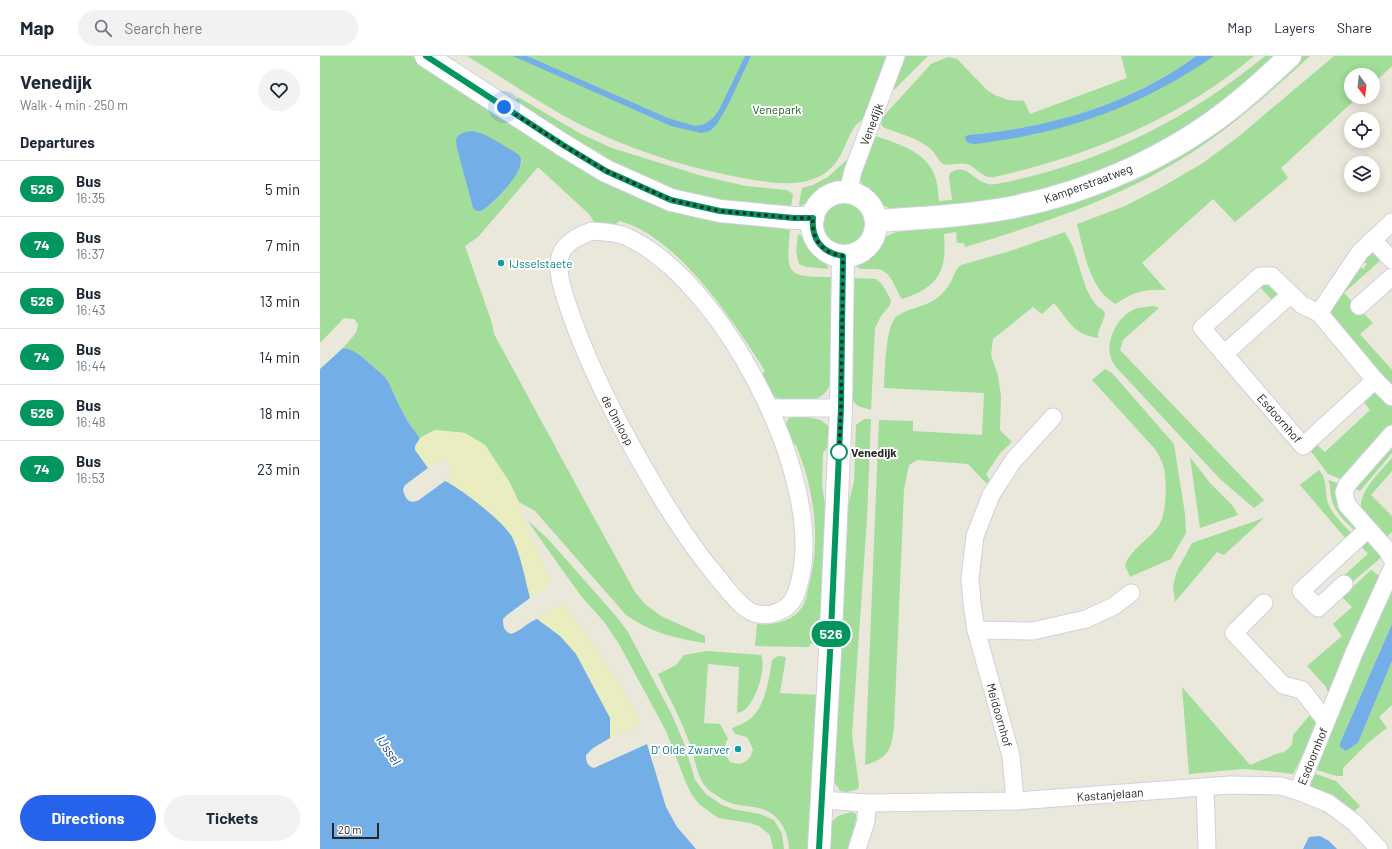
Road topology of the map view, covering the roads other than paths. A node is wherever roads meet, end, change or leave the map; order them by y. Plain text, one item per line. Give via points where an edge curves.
1 (426, 56) edge
2 (896, 56) edge
3 (1290, 56) edge
4 (848, 192) junction
5 (813, 218) junction
6 (876, 221) junction
7 (1392, 222) edge
8 (1374, 240) junction
9 (843, 256) junction
10 (1392, 260) edge
11 (1392, 277) edge
12 (1290, 295) junction
13 (1359, 306) dead end
14 (1319, 313) junction
15 (1224, 354) junction
16 (1375, 380) junction
17 (1392, 397) edge
18 (769, 408) junction
19 (841, 408) junction
20 (1053, 417) dead end
21 (1392, 434) edge
22 (1368, 529) junction
23 (1392, 559) edge
24 (1392, 569) edge
25 (1344, 584) dead end
26 (1131, 592) dead end
27 (1264, 603) dead end
28 (976, 630) junction
29 (1326, 721) junction
30 (1205, 786) junction
31 (1298, 791) junction
32 (821, 800) junction
33 (1015, 801) junction
34 (867, 803) junction
35 (819, 849) edge
36 (856, 849) edge
37 (1207, 849) edge
38 (1379, 849) edge

1 - 5 main road via 606,171 671,200 720,211
2 - 4 street, Venedijk via 853,171
3 - 6 main road, Kamperstraatweg via 1240,101 1213,121 1158,155 1100,182 1063,195 1009,208
4 - 5 main road via 831,194 822,200
4 - 6 main road via 861,196 868,203
5 - 9 main road via 812,227 821,245 827,251
6 - 9 main road via 874,233 864,249
7 - 8 street
8 - 10 street
8 - 14 street via 1360,252
9 - 19 main road
11 - 13 street
12 - 14 street, Esdoornhof via 1302,305
12 - 15 street
12 - 15 street, Esdoornhof via 1272,276 1260,276 1202,328
14 - 16 street, Esdoornhof
15 - 16 street, Esdoornhof via 1303,446
16 - 17 street, Esdoornhof
18 - 18 street, de Omloop via 792,468 804,525 804,564 797,594 790,604 778,612 760,614 746,609 690,543 615,416 582,344 562,286 560,256 572,239 592,231 611,232 648,248 663,259 697,293 724,327 745,360
18 - 19 street
19 - 32 main road
20 - 28 street, Meidoornhof via 1009,467 991,495 976,536 970,578
21 - 22 street via 1344,492 1347,505
22 - 23 street
22 - 25 street via 1301,591 1318,608
24 - 29 street, Esdoornhof
26 - 28 street via 1114,606 1086,619 1033,631
27 - 29 street, Esdoornhof via 1234,633 1283,685 1302,690
28 - 33 street, Meidoornhof via 1012,756
29 - 31 street, Esdoornhof
30 - 31 street, Kastanjelaan via 1280,786
30 - 33 street, Kastanjelaan
30 - 37 street
31 - 38 street, Kastanjelaan via 1328,803 1355,823
32 - 34 street, Kastanjelaan
32 - 35 main road
33 - 34 street, Kastanjelaan
34 - 36 street via 866,821

